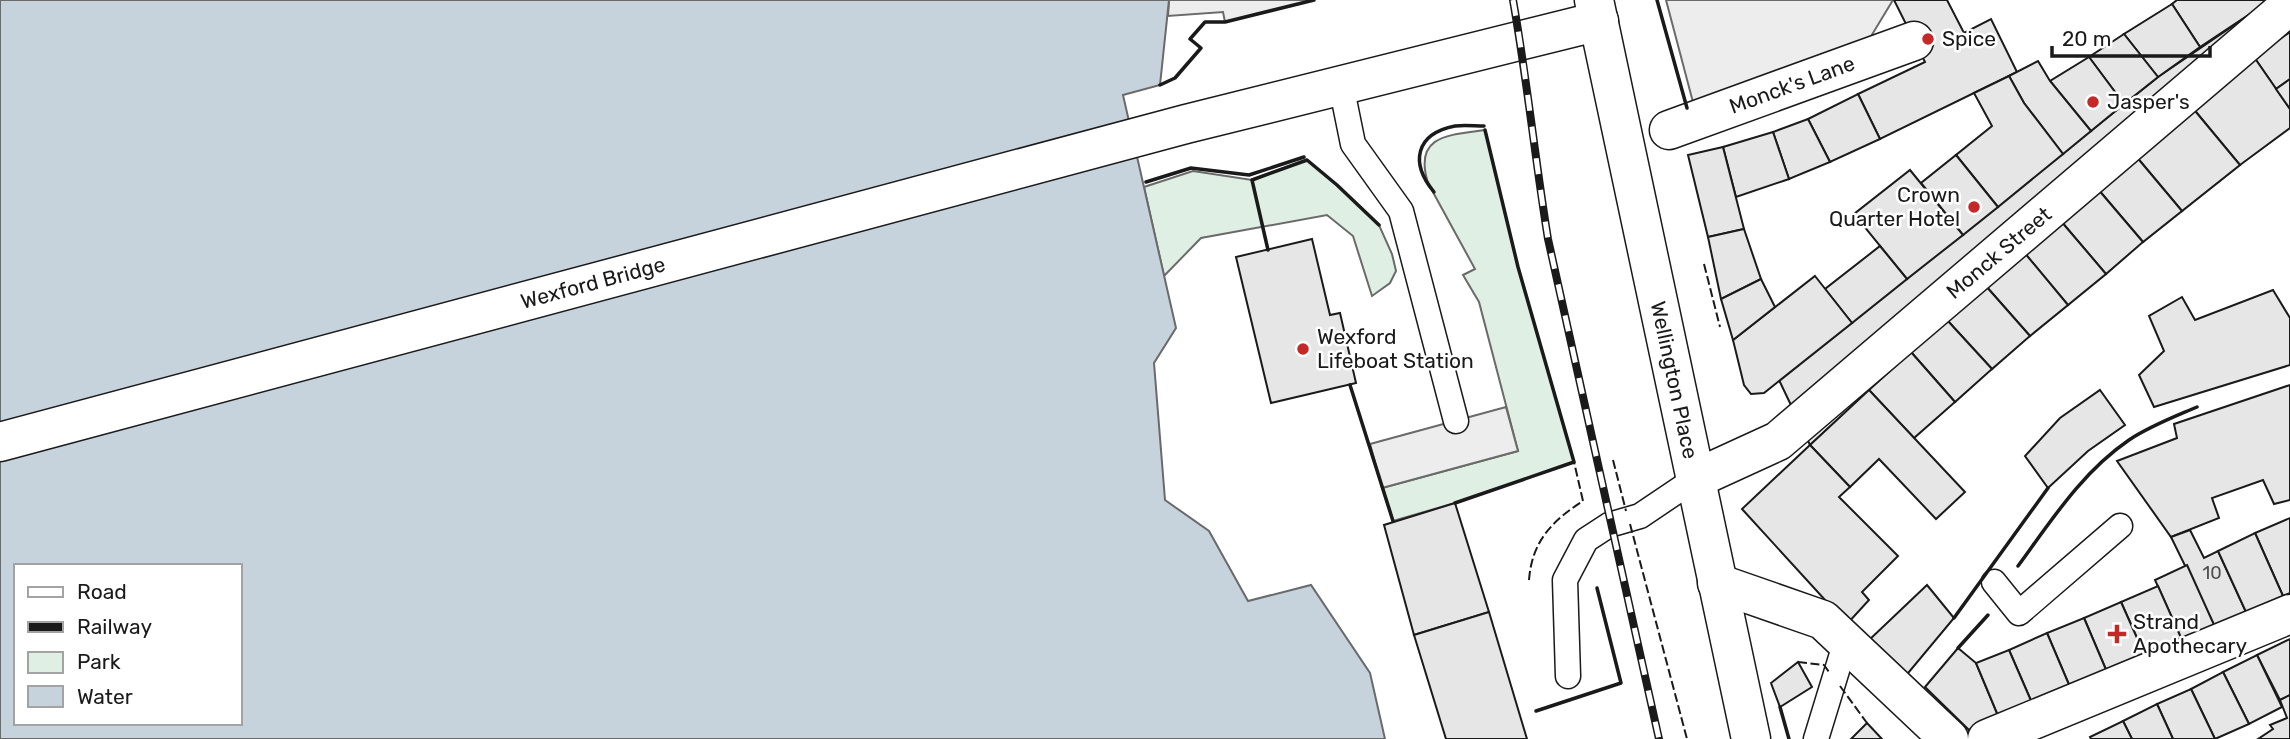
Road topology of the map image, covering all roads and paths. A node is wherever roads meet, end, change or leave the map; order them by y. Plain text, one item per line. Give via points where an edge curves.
1 (2290, 5) edge
2 (1597, 10) edge
3 (1914, 41) dead end
4 (1341, 85) junction
5 (1669, 130) dead end
6 (1457, 421) dead end
7 (0, 442) edge
8 (1695, 479) junction
9 (2120, 526) dead end
10 (1994, 582) dead end
11 (1717, 583) junction
12 (2290, 614) edge
13 (1846, 641) junction
14 (1569, 676) dead end
15 (1751, 739) edge
16 (1816, 739) edge
17 (1949, 739) edge
18 (1987, 739) edge

1 - 8 main road, Monck Street via 1778,441
2 - 4 main road, Wexford Bridge
2 - 8 main road, Wellington Place
3 - 5 main road, Monck's Lane
4 - 6 lane via 1353,144 1401,211
4 - 7 main road, Wexford Bridge
8 - 11 main road, Wellington Place
8 - 14 lane via 1640,516 1609,524 1586,540 1565,580
9 - 10 lane via 2019,613
11 - 13 main road via 1823,620
11 - 15 main road, Wellington Place
12 - 18 main road
13 - 16 lane
13 - 17 main road

